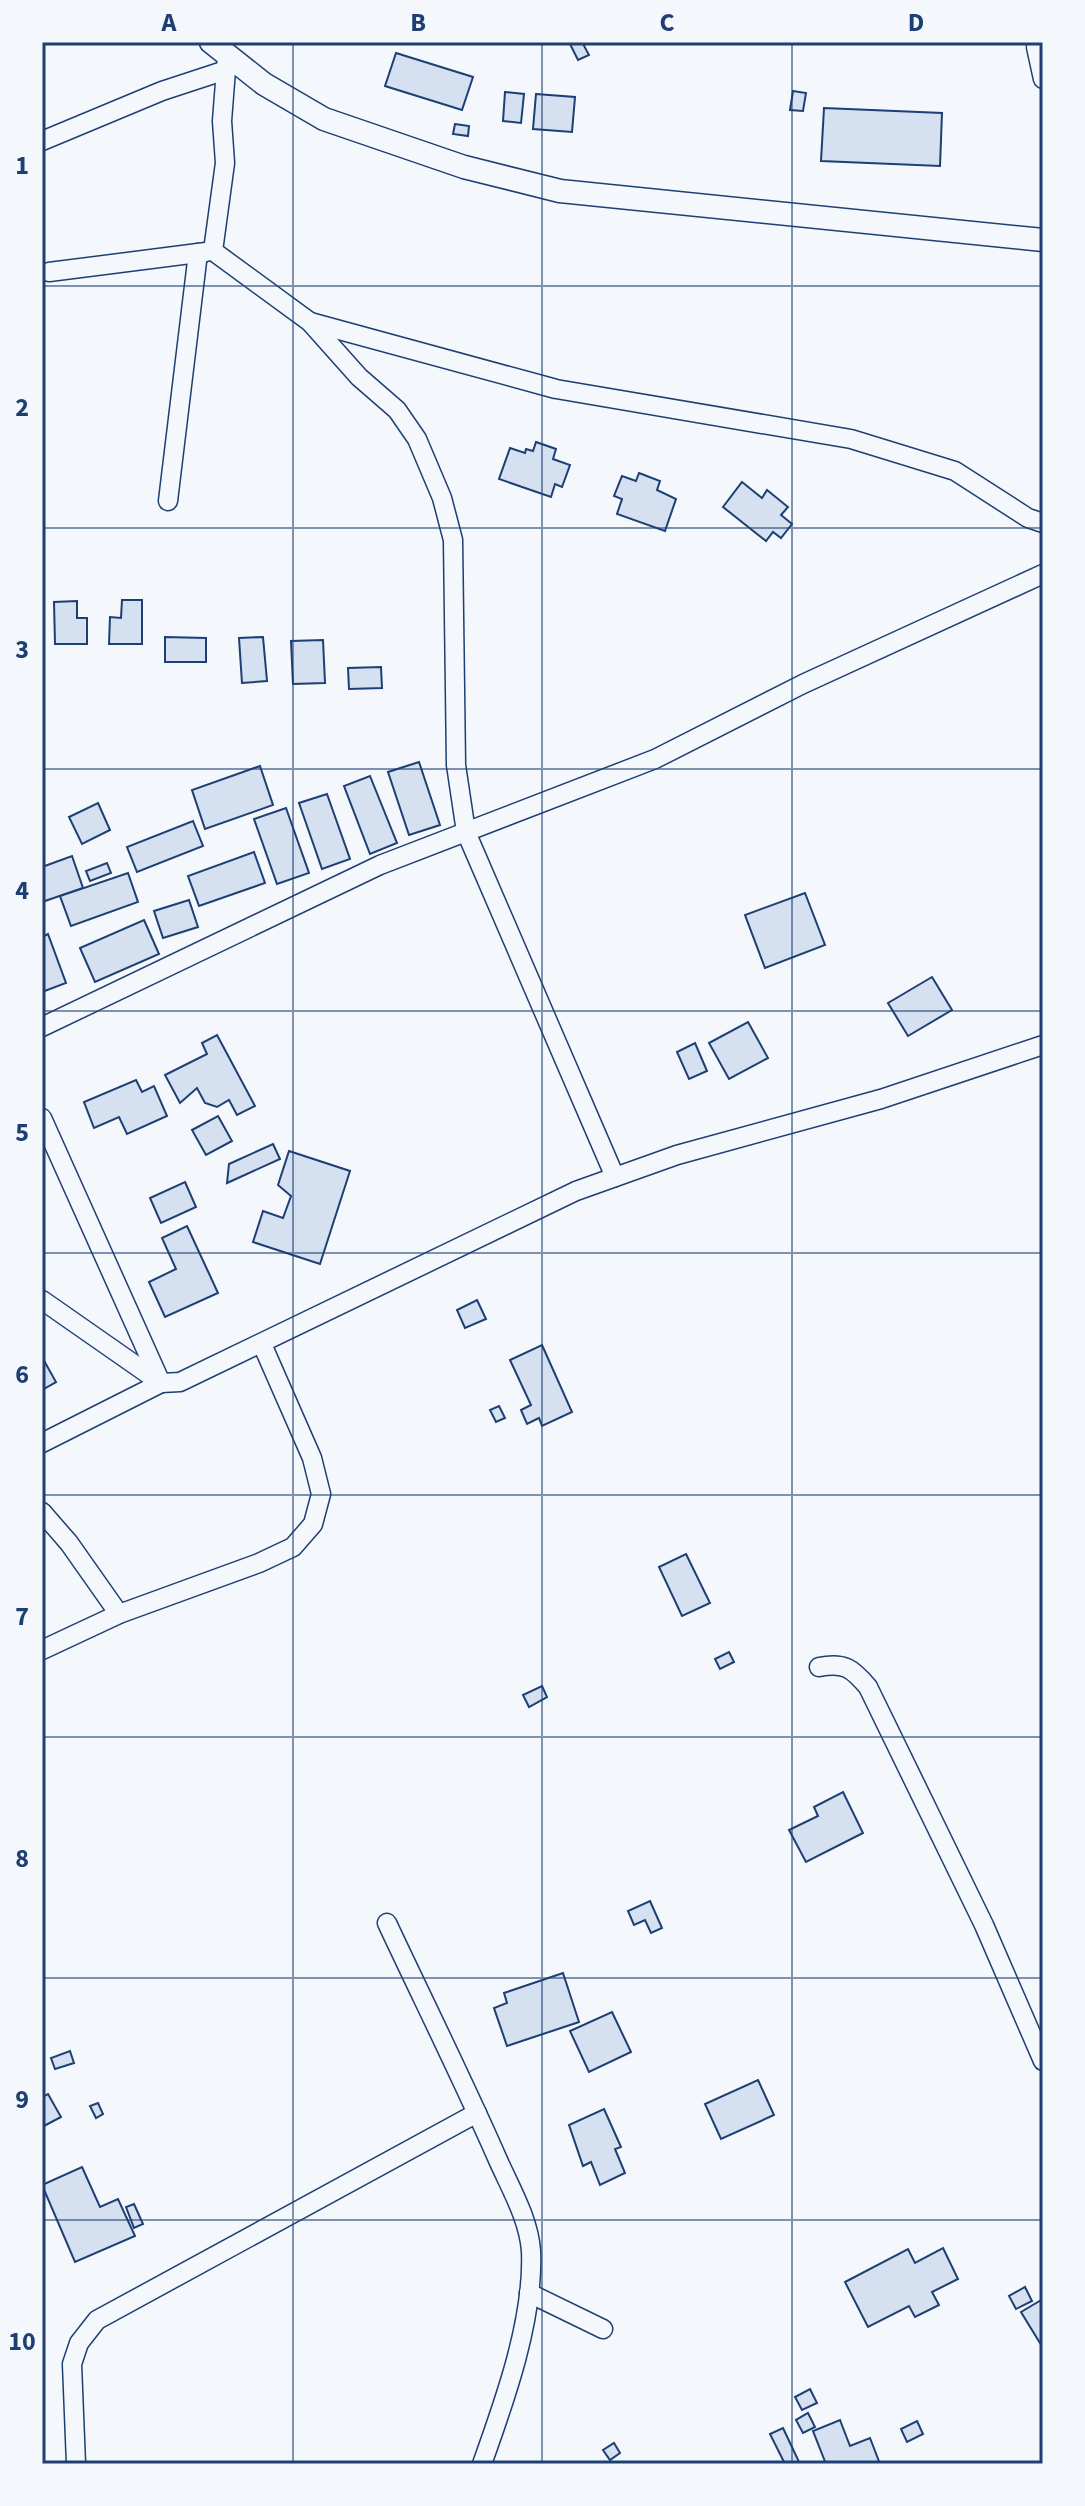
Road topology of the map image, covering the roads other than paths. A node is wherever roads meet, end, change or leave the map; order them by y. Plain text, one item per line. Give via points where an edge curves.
1 (1036, 47) dead end
2 (222, 56) edge
3 (1043, 79) edge
4 (42, 141) edge
5 (1043, 240) edge
6 (205, 252) junction
7 (49, 272) dead end
8 (310, 322) junction
9 (168, 501) dead end
10 (1043, 523) edge
11 (1043, 574) edge
12 (466, 832) junction
13 (42, 1027) edge
14 (1043, 1045) edge
15 (42, 1118) edge
16 (615, 1177) junction
17 (42, 1300) edge
18 (262, 1344) junction
19 (161, 1383) junction
20 (42, 1443) edge
21 (42, 1512) edge
22 (119, 1614) junction
23 (42, 1650) edge
24 (819, 1667) dead end
25 (387, 1923) dead end
26 (1043, 2061) edge
27 (477, 2113) junction
28 (529, 2293) junction
29 (603, 2329) dead end
30 (76, 2464) edge
31 (482, 2464) edge

1 - 3 street
2 - 4 street
2 - 5 street via 324,119 423,155 560,191
2 - 6 street via 225,163
6 - 7 street
6 - 8 street
6 - 9 street
8 - 10 street via 556,389 851,439 955,471
8 - 12 street via 397,410 417,439 442,498 453,540 456,765
11 - 12 street via 803,684 655,759
12 - 13 street via 380,865
12 - 16 street
14 - 16 street
15 - 19 street
16 - 18 street via 576,1191
17 - 19 street
18 - 19 street via 180,1382
18 - 22 street via 312,1458 321,1494 313,1524 293,1547 270,1558
19 - 20 street
21 - 22 street
22 - 23 street
24 - 26 street via 851,1667 868,1687 984,1925
25 - 27 street
27 - 28 street via 524,2219 531,2248
27 - 30 street via 97,2320 79,2343 72,2364
28 - 29 street
28 - 31 street via 503,2405

